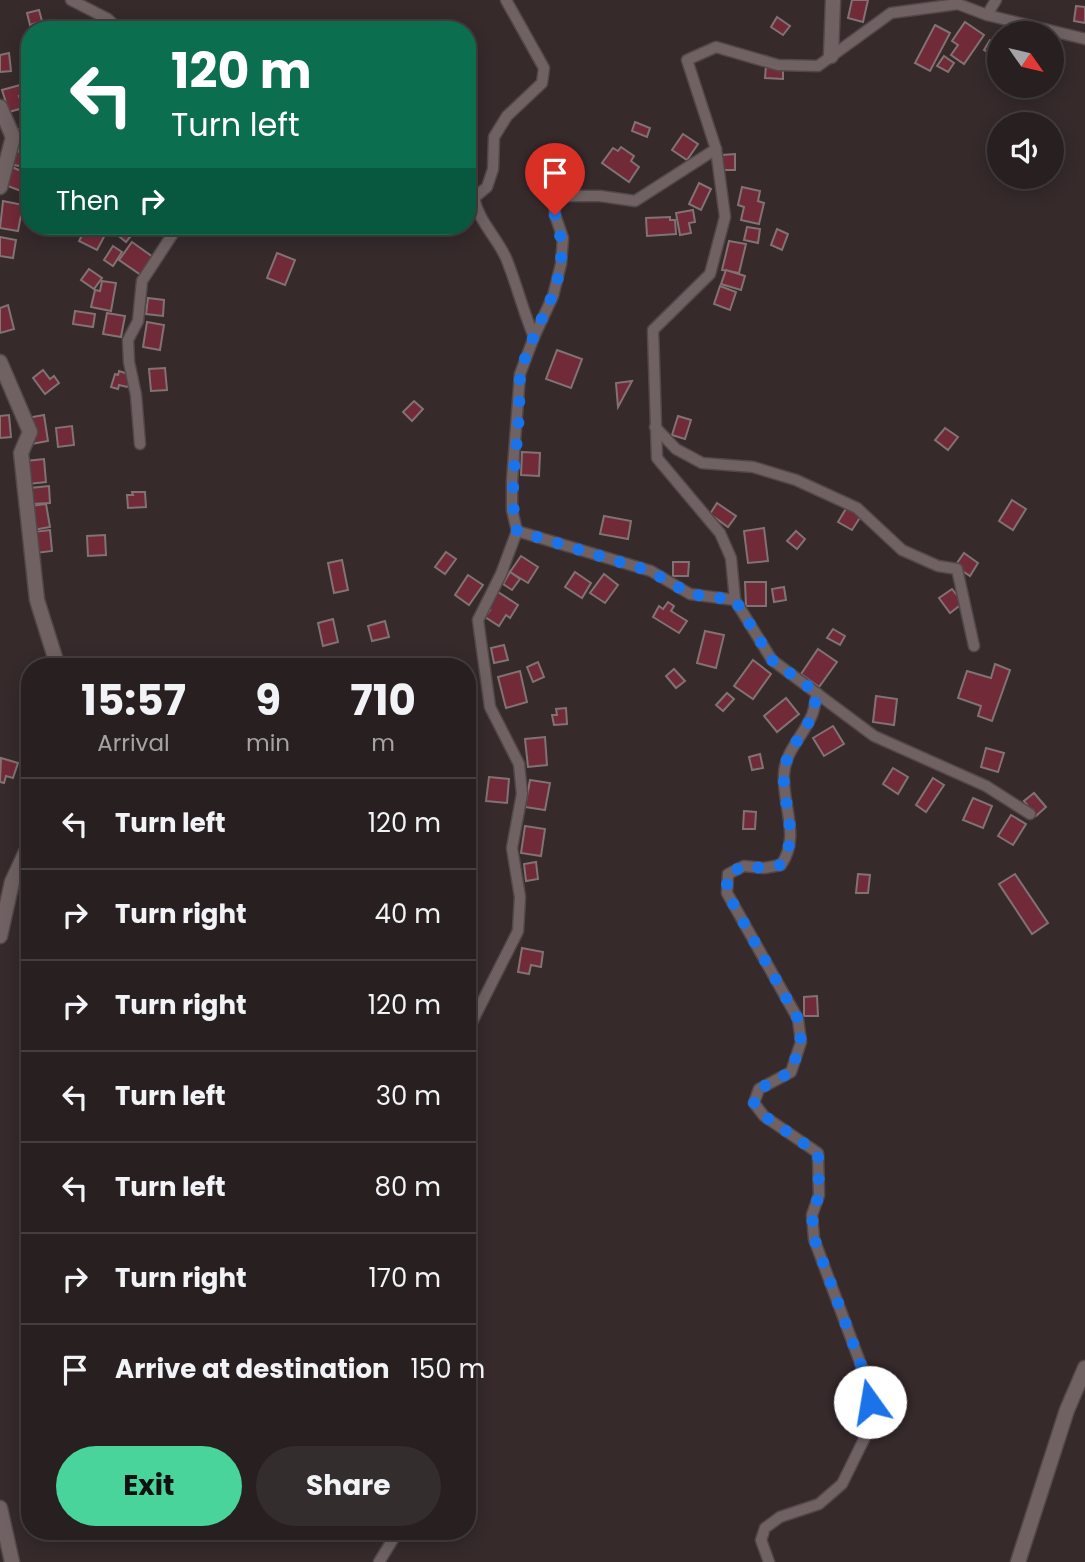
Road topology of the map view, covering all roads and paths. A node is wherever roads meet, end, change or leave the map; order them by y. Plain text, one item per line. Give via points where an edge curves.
1 (71, 0) edge
2 (506, 0) edge
3 (834, 0) edge
4 (996, 0) edge
5 (987, 15) junction
6 (110, 21) edge
7 (1085, 39) edge
8 (831, 56) junction
9 (0, 107) edge
10 (716, 149) junction
11 (0, 187) edge
12 (476, 196) edge
13 (476, 206) edge
14 (172, 235) edge
15 (534, 337) junction
16 (0, 362) edge
17 (655, 427) junction
18 (140, 444) dead end
19 (517, 531) junction
20 (735, 600) junction
21 (974, 646) dead end
22 (55, 658) edge
23 (817, 693) junction
24 (1030, 814) dead end
25 (21, 862) edge
26 (0, 936) edge
27 (476, 1014) edge
28 (1085, 1368) edge
29 (0, 1508) edge
30 (392, 1540) edge
31 (12, 1562) edge
32 (379, 1562) edge
33 (769, 1562) edge
34 (1018, 1562) edge

1 - 6 street
2 - 12 street via 544,68 542,83 507,116 494,137 494,169
3 - 8 street
4 - 5 street
5 - 7 street
5 - 8 street via 958,4 891,13
8 - 10 street via 818,66 778,65 716,47 687,60
9 - 11 street via 13,137
10 - 15 street via 635,201 554,195 563,238 561,264 553,296
10 - 17 street via 725,217 710,274 653,330
13 - 15 street via 505,257
14 - 18 street via 142,281 138,321 128,340
15 - 19 street via 520,374 512,481
16 - 22 street via 30,432 21,453 37,600
17 - 20 street via 657,458 720,533 731,558
17 - 21 street via 676,449 702,463 753,467 857,508 902,550 957,569
19 - 20 street via 650,571 690,594
19 - 27 street via 478,620 490,707 519,764 522,794 512,848 520,897 518,931
20 - 23 street via 772,660
23 - 24 street via 874,736 986,786
23 - 33 street via 812,715 783,773 790,819 789,853 780,865 744,866 727,874 727,893 798,1019 801,1042 791,1072 759,1089 754,1103 764,1116 818,1153 814,1238 867,1381 872,1423 842,1484 819,1504 780,1517 765,1528 761,1540
25 - 26 street
28 - 34 street via 1066,1410
29 - 31 street
30 - 32 street

